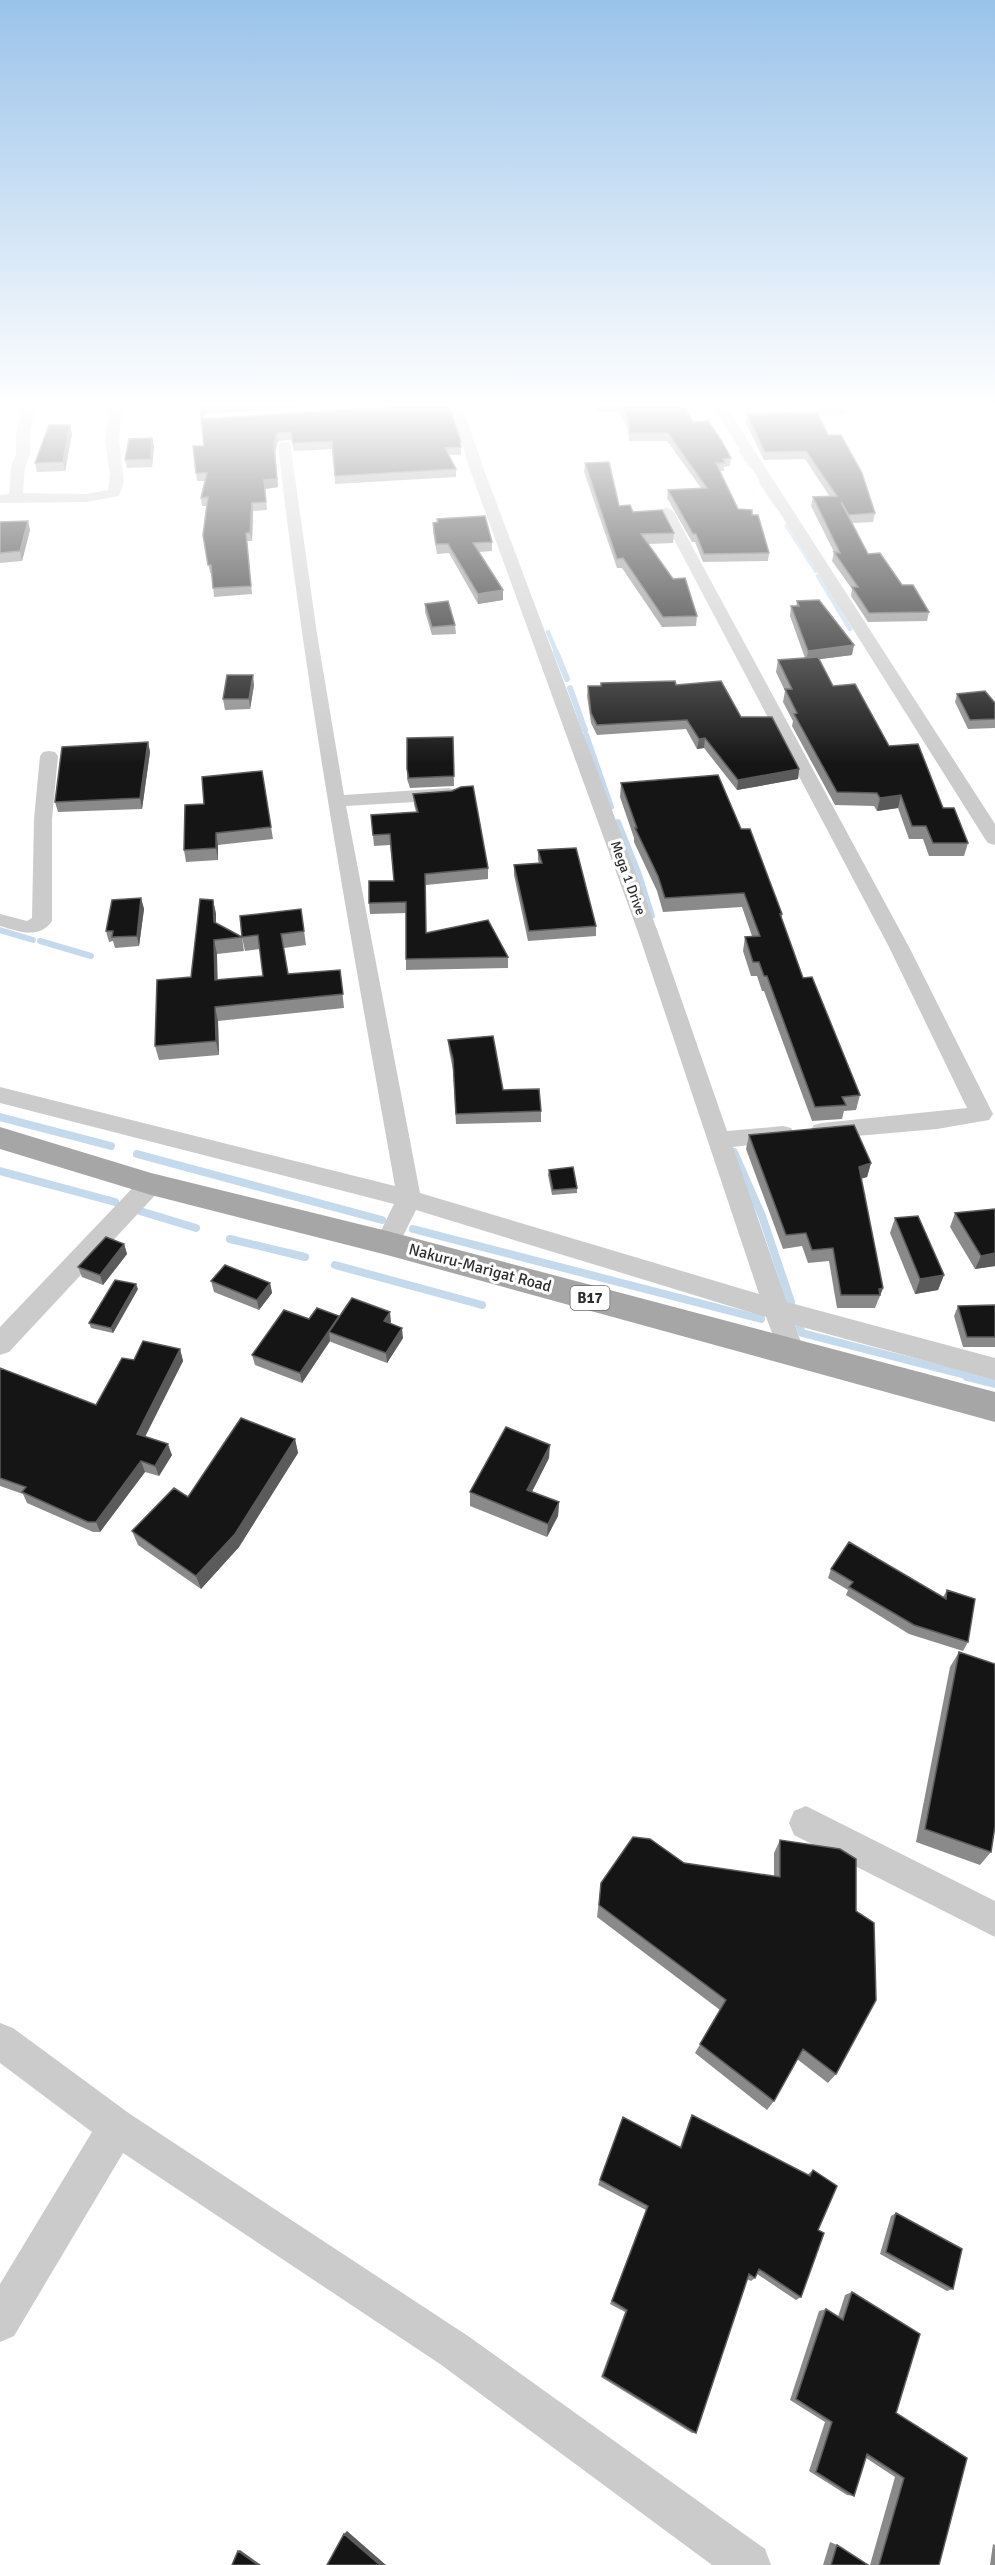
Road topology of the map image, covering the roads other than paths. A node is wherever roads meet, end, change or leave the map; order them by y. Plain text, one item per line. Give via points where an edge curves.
1 (294, 525) edge
2 (497, 525) edge
3 (673, 525) edge
4 (798, 525) edge
5 (49, 756) dead end
6 (452, 794) edge
7 (336, 801) junction
8 (995, 839) edge
9 (0, 920) edge
10 (0, 1095) edge
11 (988, 1113) edge
12 (0, 1138) edge
13 (718, 1140) junction
14 (151, 1184) junction
15 (409, 1199) junction
16 (387, 1243) junction
17 (775, 1309) junction
18 (0, 1344) edge
19 (792, 1353) junction
20 (995, 1368) edge
21 (995, 1407) edge
22 (806, 1823) dead end
23 (995, 1920) edge
24 (0, 2041) edge
25 (117, 2127) junction
26 (0, 2322) edge
27 (749, 2565) edge

1 - 7 street
2 - 13 street, Mega 1 Drive via 649,935
3 - 11 street
4 - 8 street
5 - 9 street via 43,819 42,921 30,928
6 - 7 street
7 - 15 street
10 - 15 street
11 - 13 street
12 - 14 main road, Nakuru-Marigat Road / B17
13 - 17 street, Mega 1 Drive
14 - 16 main road, Nakuru-Marigat Road / B17
14 - 18 street
15 - 16 street
15 - 17 street
16 - 19 main road, Nakuru-Marigat Road / B17
17 - 19 street, Mega 1 Drive
17 - 20 street
19 - 21 main road, Nakuru-Marigat Road / B17
22 - 23 street
24 - 25 street
25 - 26 street
25 - 27 street via 454,2350

